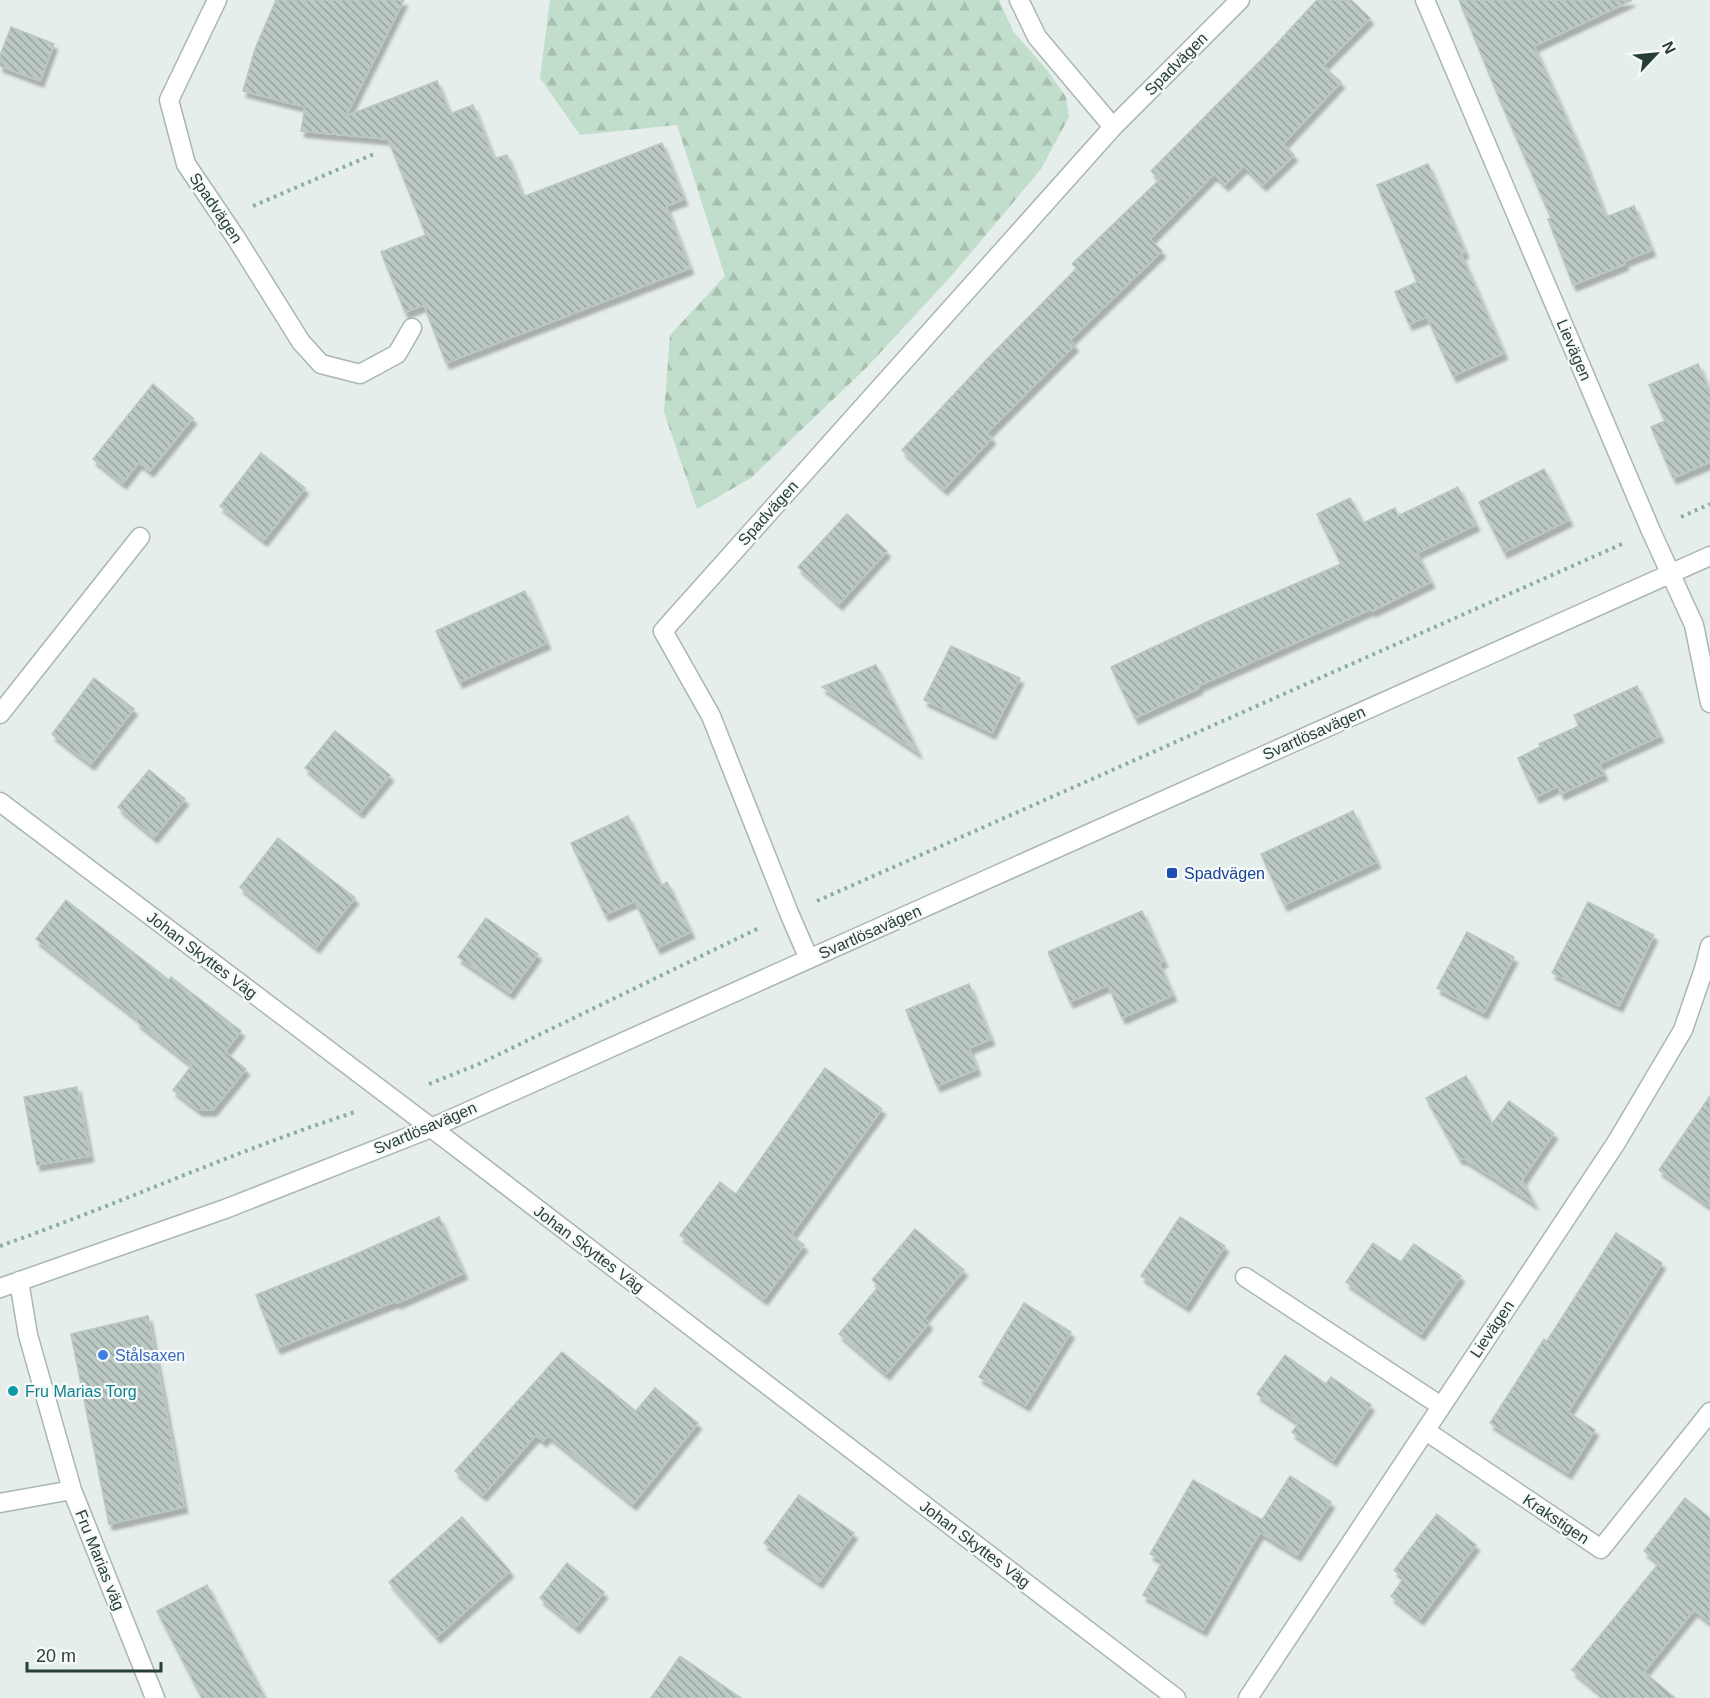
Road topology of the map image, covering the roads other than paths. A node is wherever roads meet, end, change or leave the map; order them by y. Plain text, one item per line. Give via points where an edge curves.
1 (217, 0) edge
2 (1019, 0) edge
3 (1240, 0) edge
4 (1425, 0) edge
5 (1113, 127) junction
6 (412, 328) dead end
7 (140, 537) dead end
8 (1710, 556) edge
9 (1671, 573) junction
10 (1710, 703) edge
11 (0, 714) edge
12 (0, 802) edge
13 (1710, 946) edge
14 (809, 959) junction
15 (431, 1128) junction
16 (1245, 1277) dead end
17 (19, 1281) junction
18 (0, 1288) edge
19 (1441, 1406) junction
20 (1710, 1412) edge
21 (1426, 1431) junction
22 (72, 1490) junction
23 (0, 1503) edge
24 (156, 1698) edge
25 (1176, 1698) edge
26 (1248, 1698) edge

1 - 6 street, Spadvägen via 169,100 186,164 301,342 321,364 360,374 397,354
2 - 5 street via 1037,37
3 - 5 street, Spadvägen
4 - 9 street, Lievägen
5 - 14 street, Spadvägen via 663,631 711,716
7 - 11 street
8 - 9 street, Svartlösavägen
9 - 10 street, Lievägen via 1694,625
9 - 14 street, Svartlösavägen
12 - 15 street, Johan Skyttes Väg
13 - 19 street, Lievägen via 1683,1030 1671,1051 1616,1143
14 - 15 street, Svartlösavägen
15 - 17 street, Svartlösavägen via 225,1209
15 - 25 street, Johan Skyttes Väg
16 - 19 street
17 - 18 street, Svartlösavägen
17 - 22 street via 28,1335
19 - 21 street, Lievägen
20 - 21 street, Krakstigen via 1601,1549
21 - 26 street, Lievägen
22 - 23 street
22 - 24 street, Fru Marias väg

